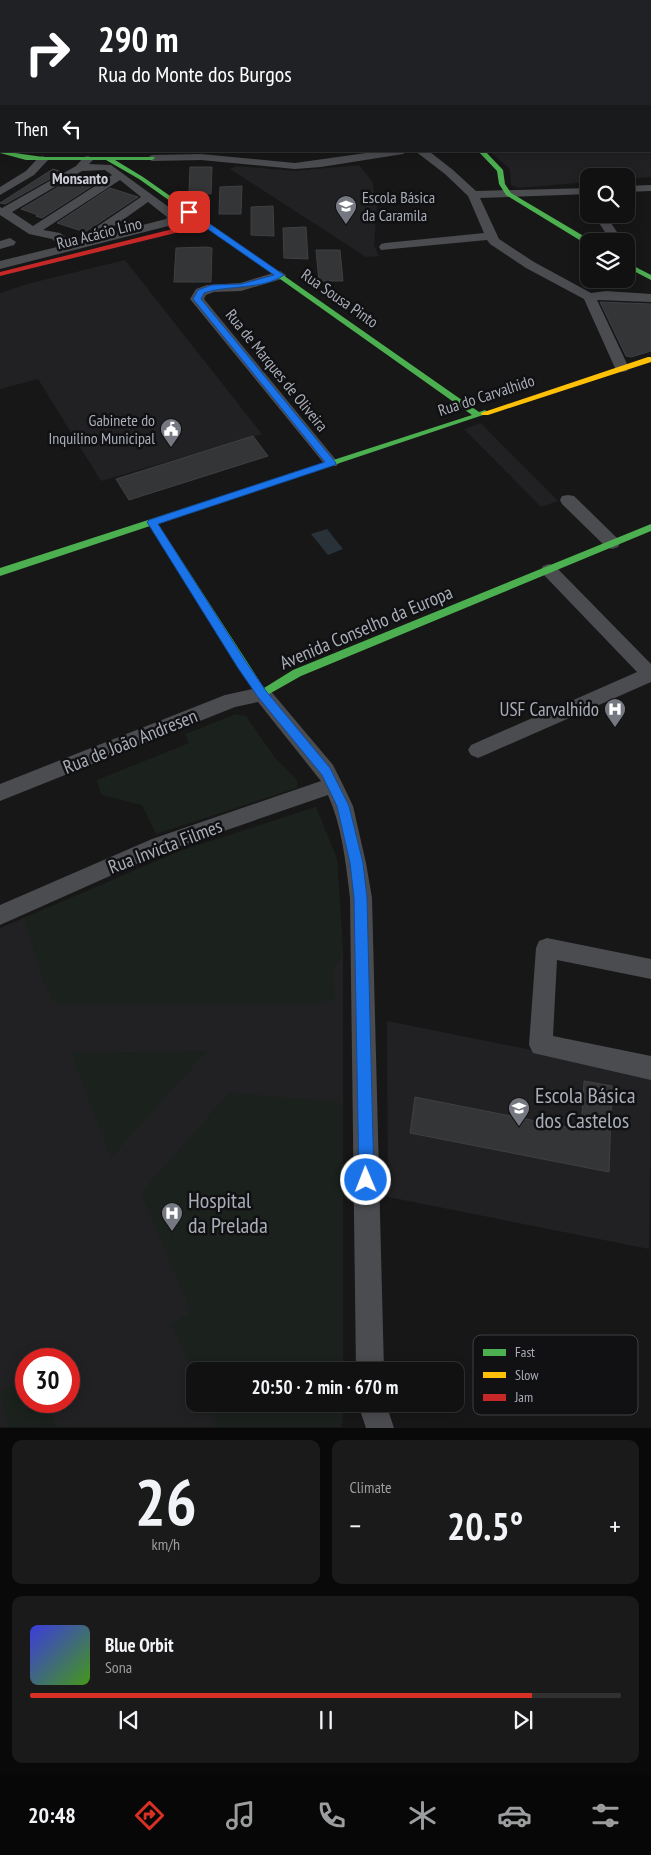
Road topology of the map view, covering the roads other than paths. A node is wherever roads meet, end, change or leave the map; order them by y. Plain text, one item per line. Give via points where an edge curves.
1 (7, 152) edge
2 (397, 152) edge
3 (422, 152) edge
4 (482, 152) edge
5 (34, 156) edge
6 (152, 158) junction
7 (108, 159) junction
8 (84, 163) junction
9 (120, 175) junction
10 (133, 179) junction
11 (651, 188) edge
12 (635, 189) edge
13 (96, 191) junction
14 (0, 192) edge
15 (580, 193) edge
16 (508, 194) junction
17 (473, 196) junction
18 (148, 197) junction
19 (2, 212) edge
20 (205, 223) junction
21 (33, 231) junction
22 (490, 236) junction
23 (580, 237) edge
24 (71, 247) junction
25 (385, 248) dead end
26 (0, 264) edge
27 (635, 269) edge
28 (0, 274) edge
29 (280, 275) junction
30 (651, 278) edge
31 (589, 297) junction
32 (651, 298) edge
33 (651, 359) edge
34 (622, 368) junction
35 (478, 415) junction
36 (331, 463) junction
37 (568, 500) dead end
38 (152, 522) junction
39 (651, 527) edge
40 (612, 543) junction
41 (0, 572) edge
42 (557, 578) junction
43 (650, 675) edge
44 (289, 692) dead end
45 (262, 694) junction
46 (478, 750) dead end
47 (333, 785) junction
48 (0, 793) edge
49 (0, 915) edge
50 (651, 969) edge
51 (651, 1068) edge
52 (370, 1362) edge
53 (375, 1412) edge
54 (380, 1428) edge

1 - 5 main road
2 - 6 street via 295,166 201,157
3 - 17 street
4 - 16 main road via 500,170 502,184
5 - 8 main road
5 - 14 street via 30,173
6 - 7 main road
6 - 10 main road via 132,166
7 - 8 main road
7 - 10 main road, Rua Sousa Pinto
8 - 9 street via 107,167
8 - 19 street
9 - 10 street
9 - 13 street
10 - 13 street
10 - 18 street
10 - 20 main road, Rua Sousa Pinto
11 - 12 street
13 - 21 street
15 - 16 street
16 - 17 street
16 - 23 main road
17 - 22 street
18 - 24 street
18 - 24 street via 173,216 172,221
19 - 21 street
20 - 28 main road, Rua Acácio Lino
20 - 29 main road, Rua Sousa Pinto
21 - 24 street via 56,236
22 - 25 street
22 - 31 street via 530,265
24 - 26 street
27 - 30 main road
29 - 35 main road, Rua Sousa Pinto
29 - 36 street, Rua de Marques de Oliveira via 241,286 212,288 201,292 197,299
31 - 32 street
31 - 34 street
33 - 34 main road, Rua do Carvalhido
34 - 35 main road, Rua do Carvalhido
35 - 36 main road, Rua do Carvalhido
36 - 38 main road, Rua do Carvalhido
37 - 40 street
38 - 41 main road, Rua do Carvalhido
38 - 45 main road
39 - 40 main road, Avenida Conselho da Europa
40 - 42 main road, Avenida Conselho da Europa
42 - 43 street
42 - 45 main road, Avenida Conselho da Europa via 297,673
43 - 46 street
44 - 45 main road, Avenida Conselho da Europa
45 - 47 street
45 - 48 street, Rua de João Andresen via 232,700
47 - 49 street, Rua Invicta Filmes via 159,845
47 - 52 street via 343,806 361,898
50 - 51 street via 546,948 541,1046
53 - 54 street

